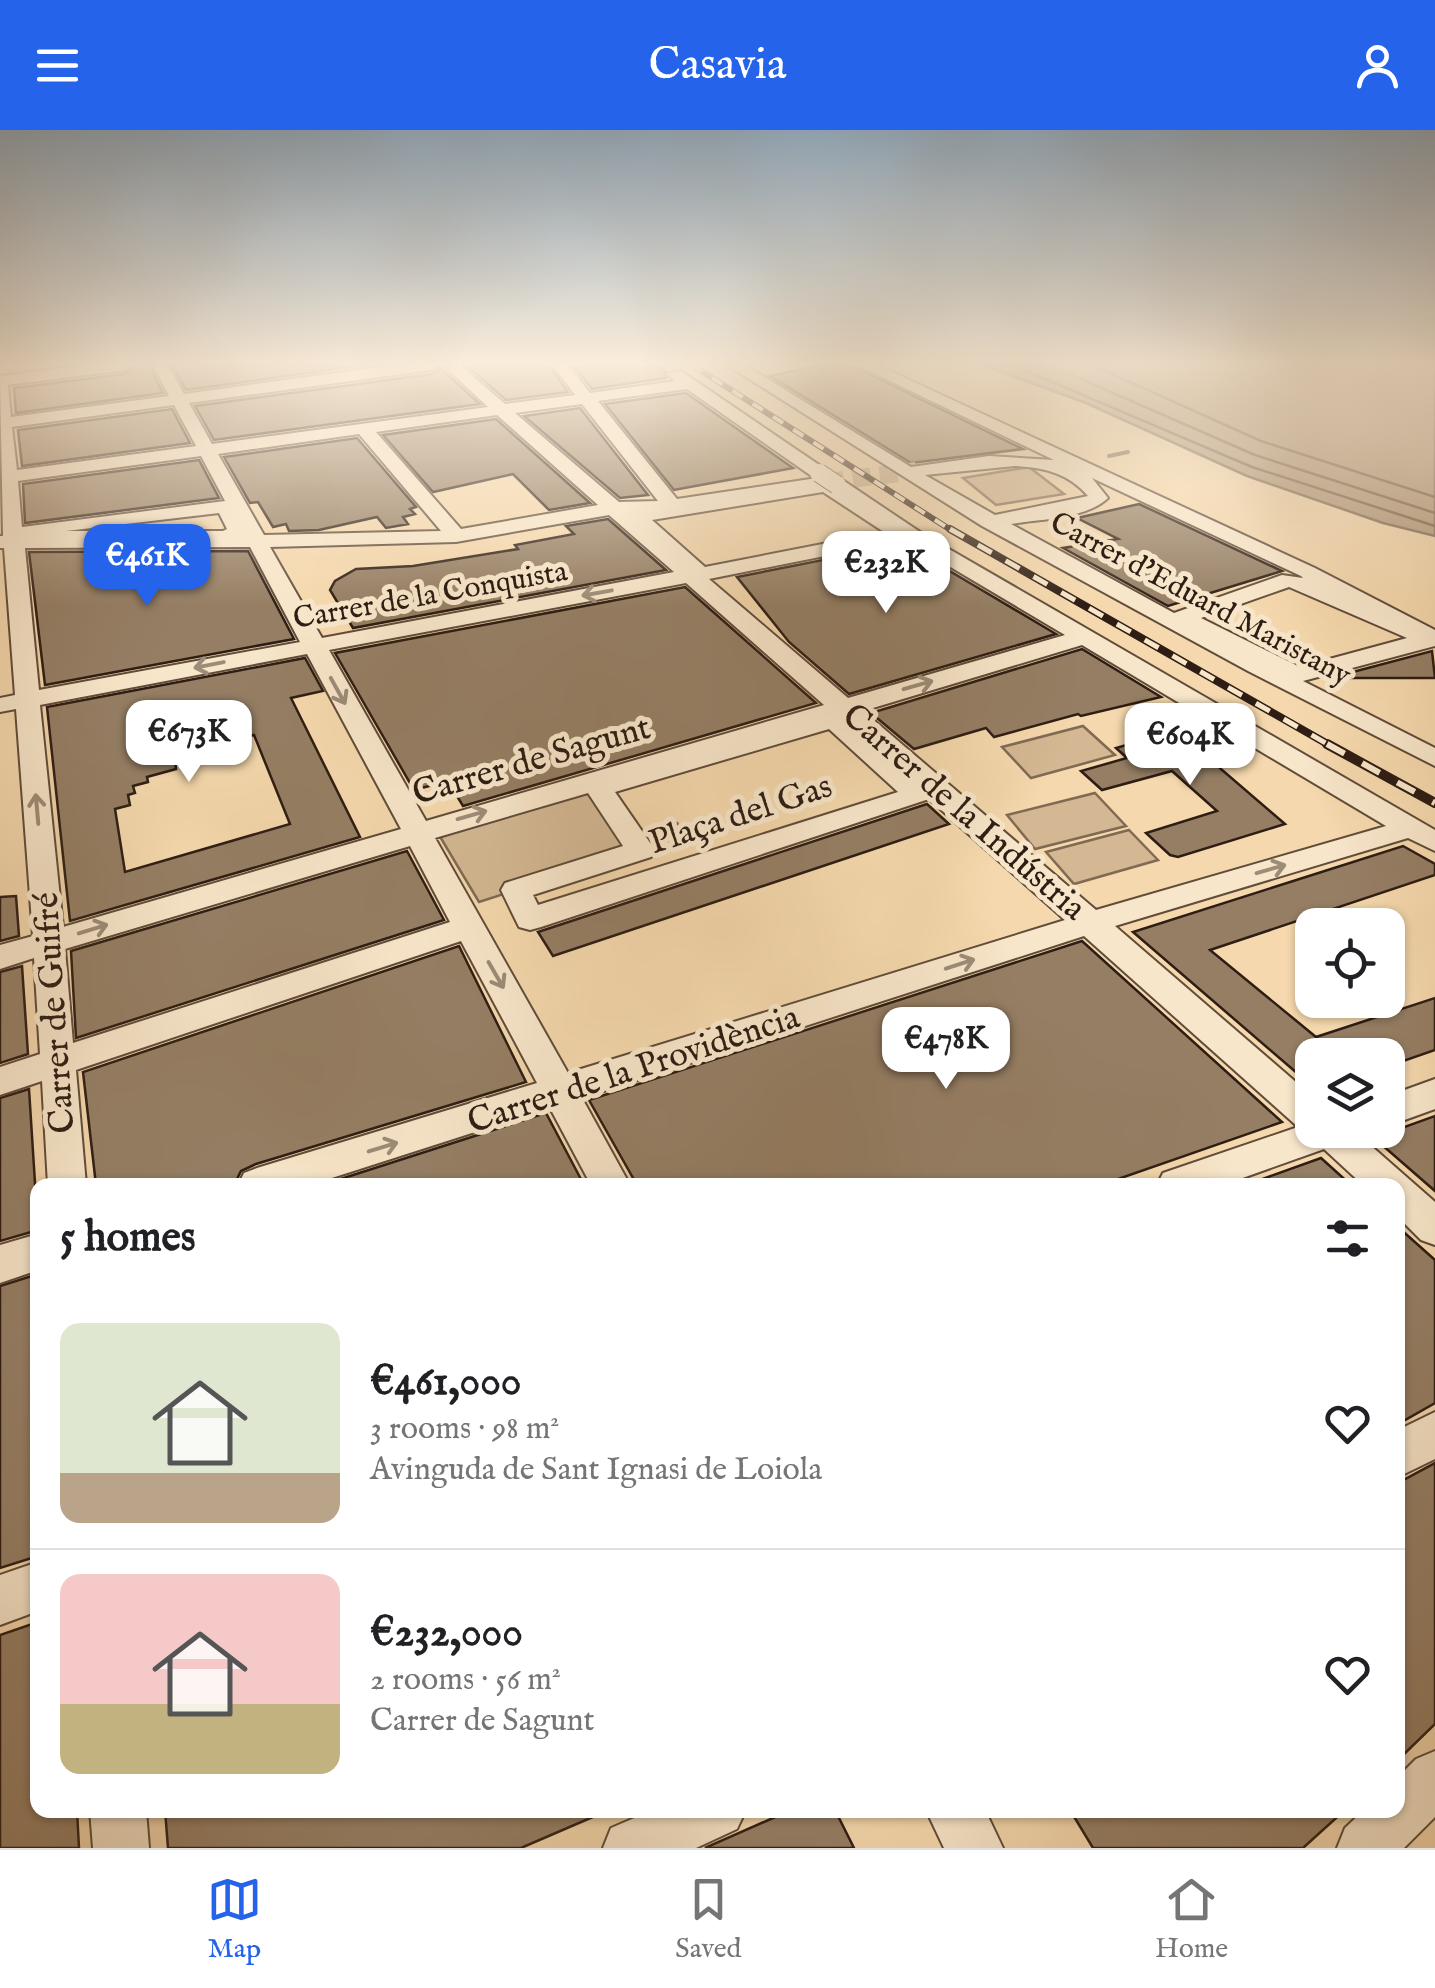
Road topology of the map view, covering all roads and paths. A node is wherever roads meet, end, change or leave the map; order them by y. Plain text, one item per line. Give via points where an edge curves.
1 (5, 445) edge
2 (203, 445) edge
3 (242, 445) edge
4 (378, 445) edge
5 (542, 445) edge
6 (624, 445) edge
7 (777, 445) edge
8 (865, 445) edge
9 (1036, 445) edge
10 (206, 450) junction
11 (916, 470) tunnel mouth
12 (4, 471) edge
13 (827, 480) junction
14 (672, 506) junction
15 (614, 508) junction
16 (990, 522) junction
17 (456, 536) junction
18 (12, 537) edge
19 (257, 544) junction
20 (697, 575) junction
21 (9, 577) edge
22 (1182, 617) joint
23 (1084, 637) junction
24 (1435, 639) edge
25 (312, 646) junction
26 (14, 703) edge
27 (844, 706) junction
28 (1435, 758) edge
29 (600, 788) joint
30 (417, 831) junction
31 (1423, 835) edge
32 (1092, 921) junction
33 (469, 927) junction
34 (50, 942) junction
35 (0, 957) edge
36 (55, 1063) junction
37 (0, 1081) edge
38 (560, 1093) junction
39 (1435, 1094) edge
40 (1295, 1100) edge
41 (1405, 1105) edge
42 (1295, 1139) edge
43 (1349, 1148) edge
44 (66, 1178) edge
45 (280, 1178) edge
46 (607, 1178) edge
47 (1194, 1178) edge
48 (1381, 1178) edge
49 (1405, 1199) edge
50 (1435, 1226) edge
51 (30, 1255) edge
52 (0, 1264) edge
53 (1435, 1434) edge
54 (1405, 1451) edge
55 (30, 1589) edge
56 (0, 1600) edge
57 (1435, 1778) edge
58 (1405, 1808) edge
59 (119, 1818) edge
60 (700, 1818) edge
61 (958, 1818) edge
62 (1394, 1818) edge
63 (121, 1848) edge
64 (631, 1848) edge
65 (974, 1848) edge
66 (1364, 1848) edge

1 - 12 street, Carrer de Guifré
2 - 10 street
3 - 10 street
4 - 17 street
5 - 15 street, Carrer de la Indústria
6 - 14 street
7 - 13 street
8 - 16 street, Carrer d'Eduard Maristany
9 - 24 street
10 - 12 street
10 - 19 street
11 - 16 street via 1033,460 1091,483 1099,498 1086,506
12 - 18 street, Carrer de Guifré via 5,530
13 - 14 street
13 - 23 street
14 - 15 street
15 - 17 street
15 - 20 street, Carrer de la Indústria
16 - 28 street, Carrer d'Eduard Maristany
17 - 19 street
18 - 18 street via 224,507 238,531 227,537 29,537 30,529
18 - 19 street
18 - 21 street, Carrer de Guifré
19 - 25 street
20 - 20 street via 774,560 901,535 826,486 636,517
20 -> 25 street, Carrer de la Conquista
20 - 27 street, Carrer de la Indústria
21 - 26 street, Carrer de Guifré
22 - 22 street via 1297,675 1426,638 1290,580
27 -> 23 street, Carrer de Sagunt
23 - 31 street
25 -> 26 street, Carrer de la Conquista
25 -> 30 street
34 -> 26 street, Carrer de Guifré
30 -> 27 street, Carrer de Sagunt
27 - 32 street, Carrer de la Indústria
29 - 29 street, Plaça del Gas via 641,850 516,890 530,920 918,795 833,720
30 - 33 street
34 -> 30 street, Carrer de Sagunt
32 -> 31 street, Carrer de la Providència
38 -> 32 street, Carrer de la Providència
32 - 40 street, Carrer de la Indústria
33 - 36 street
33 -> 38 street
34 - 35 street, Carrer de Sagunt
34 - 36 street, Carrer de Guifré
36 - 37 street
36 - 44 street, Carrer de Guifré
45 -> 38 street, Carrer de la Providència
38 - 46 street
39 - 41 street
42 - 47 street
43 - 48 street, Carrer de la Indústria
49 - 50 street
51 - 52 street
53 - 54 street
55 - 56 street
57 - 58 street
59 - 63 street
60 - 64 street
61 - 65 street
62 - 66 street

